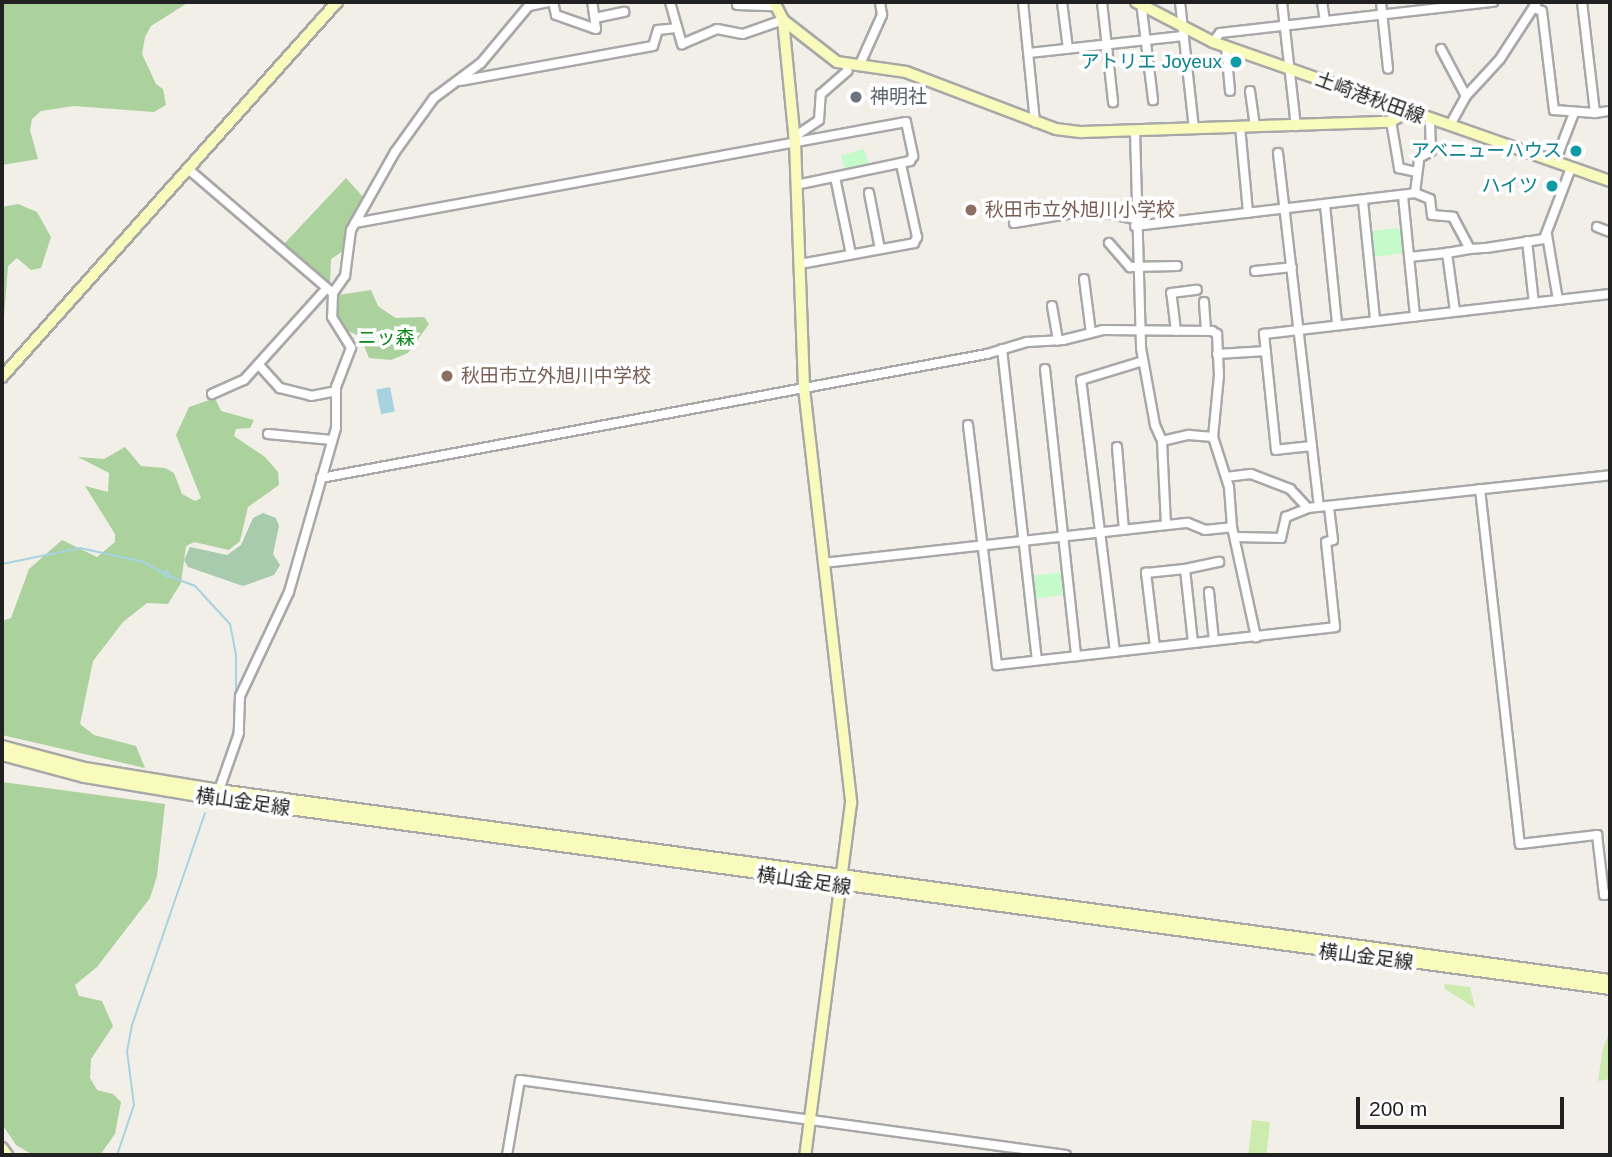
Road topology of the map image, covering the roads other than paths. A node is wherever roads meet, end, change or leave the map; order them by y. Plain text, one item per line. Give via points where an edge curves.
1 (337, 2) edge
2 (551, 2) edge
3 (592, 2) edge
4 (670, 2) edge
5 (880, 2) edge
6 (1023, 2) edge
7 (1062, 2) edge
8 (1102, 2) edge
9 (1180, 2) edge
10 (1282, 2) edge
11 (1322, 2) edge
12 (1381, 2) edge
13 (1493, 2) edge
14 (1582, 2) edge
15 (1139, 3) edge
16 (531, 4) edge
17 (774, 4) edge
18 (1459, 4) edge
19 (737, 5) dead end
20 (1535, 5) edge
21 (1420, 6) edge
22 (624, 12) dead end
23 (1382, 14) junction
24 (595, 18) junction
25 (783, 20) junction
26 (1325, 20) junction
27 (1285, 24) junction
28 (676, 28) junction
29 (1184, 34) junction
30 (1146, 40) junction
31 (1213, 42) junction
32 (1106, 44) junction
33 (1226, 47) junction
34 (1068, 48) junction
35 (1441, 49) dead end
36 (1029, 53) junction
37 (848, 64) junction
38 (860, 64) junction
39 (1291, 69) junction
40 (1388, 69) dead end
41 (457, 81) junction
42 (1250, 91) dead end
43 (1230, 92) dead end
44 (1466, 96) junction
45 (1153, 100) dead end
46 (1113, 102) dead end
47 (1610, 111) edge
48 (1408, 112) junction
49 (1574, 113) junction
50 (1595, 113) junction
51 (1430, 119) junction
52 (1391, 121) junction
53 (1035, 122) junction
54 (1450, 125) junction
55 (1241, 126) junction
56 (1255, 126) junction
57 (1296, 126) junction
58 (1194, 128) junction
59 (1135, 131) junction
60 (795, 140) junction
61 (1278, 153) dead end
62 (1555, 162) junction
63 (901, 164) junction
64 (1571, 167) junction
65 (187, 168) junction
66 (1417, 172) junction
67 (835, 177) junction
68 (1610, 181) edge
69 (796, 185) junction
70 (869, 193) dead end
71 (1415, 193) junction
72 (1403, 196) junction
73 (1363, 201) junction
74 (1325, 205) junction
75 (1285, 209) junction
76 (1248, 213) junction
77 (1135, 222) junction
78 (355, 223) junction
79 (1014, 223) dead end
80 (1597, 227) dead end
81 (1610, 232) edge
82 (1547, 235) junction
83 (1527, 242) junction
84 (1109, 243) dead end
85 (880, 249) junction
86 (1470, 249) junction
87 (1447, 253) junction
88 (851, 254) junction
89 (1409, 257) junction
90 (800, 264) junction
91 (1177, 266) dead end
92 (1137, 267) junction
93 (1292, 267) junction
94 (1255, 271) dead end
95 (1084, 279) dead end
96 (1197, 290) dead end
97 (330, 291) junction
98 (1610, 294) edge
99 (1558, 300) junction
100 (1204, 302) dead end
101 (1535, 303) junction
102 (1052, 306) dead end
103 (1455, 311) junction
104 (1415, 316) junction
105 (1375, 320) junction
106 (1337, 324) junction
107 (1141, 329) junction
108 (1299, 329) junction
109 (1176, 331) junction
110 (1206, 331) junction
111 (1091, 333) junction
112 (1058, 340) junction
113 (1002, 349) junction
114 (1266, 351) junction
115 (1217, 354) junction
116 (1143, 361) junction
117 (259, 365) junction
118 (1045, 369) dead end
119 (2, 377) edge
120 (804, 388) junction
121 (336, 391) junction
122 (212, 394) dead end
123 (968, 425) dead end
124 (268, 434) dead end
125 (1213, 437) junction
126 (332, 439) junction
127 (1163, 441) junction
128 (1312, 446) junction
129 (1117, 447) dead end
130 (1610, 475) edge
131 (1226, 477) junction
132 (321, 478) junction
133 (1480, 489) junction
134 (1329, 506) junction
135 (1319, 507) junction
136 (1308, 508) junction
137 (1166, 525) junction
138 (1232, 527) junction
139 (1124, 530) junction
140 (1100, 532) junction
141 (1062, 537) junction
142 (1236, 537) junction
143 (1024, 541) junction
144 (983, 546) junction
145 (1219, 562) dead end
146 (823, 563) junction
147 (1185, 569) junction
148 (1209, 592) dead end
149 (1256, 637) junction
150 (1214, 641) junction
151 (1194, 643) junction
152 (1155, 648) junction
153 (1115, 652) junction
154 (1076, 656) junction
155 (1037, 660) junction
156 (2, 746) edge
157 (2, 755) edge
158 (219, 790) junction
159 (842, 881) junction
160 (1610, 894) edge
161 (1610, 980) edge
162 (1610, 989) edge
163 (810, 1120) junction
164 (2, 1148) edge
165 (6, 1155) edge
166 (507, 1155) edge
167 (805, 1155) edge
168 (1066, 1155) edge

1 - 65 street
2 - 16 street
2 - 24 street via 556,15 596,29
3 - 24 street
4 - 28 street
5 - 38 street via 883,15
6 - 36 street
7 - 34 street
8 - 32 street
9 - 29 street
10 - 27 street
11 - 26 street
12 - 23 street
13 - 18 street
14 - 50 street
15 - 29 street, 土崎港秋田線
15 - 30 street
16 - 41 street via 494,50
17 - 19 street
17 - 25 street
18 - 21 street
20 - 44 street via 1500,59
20 - 49 street via 1542,11 1554,110
21 - 23 street
22 - 24 street
23 - 26 street
23 - 40 street
25 - 28 street via 743,34 717,29 682,44
25 - 37 street via 830,58
25 - 60 street
26 - 27 street
27 - 31 street via 1220,33
27 - 39 street
28 - 41 street via 657,30 653,46
29 - 30 street
29 - 31 street, 土崎港秋田線
29 - 58 street
30 - 32 street
30 - 45 street
31 - 33 street, 土崎港秋田線
32 - 34 street
32 - 46 street
33 - 39 street, 土崎港秋田線
33 - 43 street
34 - 36 street
35 - 44 street
36 - 53 street
37 - 38 street
37 - 60 street via 848,71 821,94 819,120
38 - 53 street via 947,85
39 - 48 street, 土崎港秋田線
39 - 57 street
41 - 78 street via 434,98 395,152
42 - 56 street
44 - 54 street
47 - 50 street
48 - 51 street, 土崎港秋田線
48 - 52 street
49 - 50 street
49 - 62 street
51 - 54 street, 土崎港秋田線
51 - 66 street via 1431,151 1419,158
52 - 57 street
52 - 66 street via 1399,168
53 - 59 street via 1082,132
54 - 62 street, 土崎港秋田線
55 - 56 street
55 - 58 street
55 - 76 street
56 - 57 street
58 - 59 street
59 - 77 street
60 - 63 street via 906,122 913,156
60 - 69 street
60 - 78 street
61 - 75 street
62 - 64 street, 土崎港秋田線
63 - 67 street
63 - 85 street via 917,237 914,243
64 - 68 street, 土崎港秋田線
64 - 82 street
65 - 97 street
65 - 119 street
66 - 71 street
67 - 69 street
67 - 88 street
69 - 90 street
70 - 85 street
71 - 72 street
71 - 86 street via 1430,199 1432,215 1453,217
72 - 73 street
72 - 89 street
73 - 74 street
73 - 105 street
74 - 75 street
74 - 106 street
75 - 76 street
75 - 93 street
76 - 77 street
77 - 79 street via 1091,210
77 - 92 street
78 - 97 street via 345,276
80 - 81 street
82 - 83 street
82 - 99 street
83 - 86 street
83 - 101 street
84 - 92 street via 1130,267
85 - 88 street
86 - 87 street
87 - 89 street
87 - 103 street
88 - 90 street
89 - 104 street
90 - 120 street
91 - 92 street
92 - 107 street
93 - 94 street
93 - 108 street
95 - 111 street
96 - 109 street via 1171,293
97 - 117 street
97 - 121 street via 331,317 351,348
98 - 99 street
99 - 101 street
100 - 110 street
101 - 103 street
102 - 112 street
103 - 104 street
104 - 105 street
105 - 106 street
106 - 108 street
107 - 109 street
107 - 111 street
107 - 116 street
108 - 114 street via 1264,334
108 - 128 street
109 - 110 street
110 - 115 street via 1217,334
111 - 112 street
112 - 113 street
113 - 120 street
113 - 143 street
114 - 115 street
114 - 128 street via 1276,450
115 - 125 street
116 - 127 street via 1155,425
116 - 140 street via 1081,380
117 - 121 street via 280,388 311,396
117 - 122 street via 244,380
118 - 141 street
120 - 132 street
120 - 146 street
121 - 126 street
123 - 144 street
124 - 126 street
125 - 127 street via 1189,435
125 - 131 street
126 - 132 street
127 - 137 street
128 - 135 street
129 - 139 street
130 - 133 street
131 - 136 street via 1251,474 1290,489
131 - 138 street
132 - 158 street via 289,592 240,696 239,733
133 - 134 street
133 - 160 street via 1520,844 1597,835 1604,895
134 - 135 street
134 - 149 street via 1333,541 1326,542 1335,627
135 - 136 street
136 - 142 street via 1286,517 1281,538
137 - 138 street via 1188,523 1205,530
137 - 139 street
138 - 142 street
139 - 140 street
140 - 141 street
140 - 153 street
141 - 143 street
141 - 154 street
142 - 149 street
143 - 144 street
143 - 155 street
144 - 146 street
144 - 155 street via 997,665
145 - 147 street
146 - 159 street via 851,803
147 - 151 street
147 - 152 street via 1146,573
148 - 150 street
149 - 150 street
150 - 151 street
151 - 152 street
152 - 153 street
153 - 154 street
154 - 155 street
156 - 158 street, 横山金足線 via 85,768
157 - 159 street, 横山金足線 via 164,791
158 - 159 street, 横山金足線
159 - 161 street, 横山金足線
159 - 162 street, 横山金足線
159 - 163 street
163 - 166 street via 520,1080
163 - 167 street
163 - 168 street
164 - 165 street

